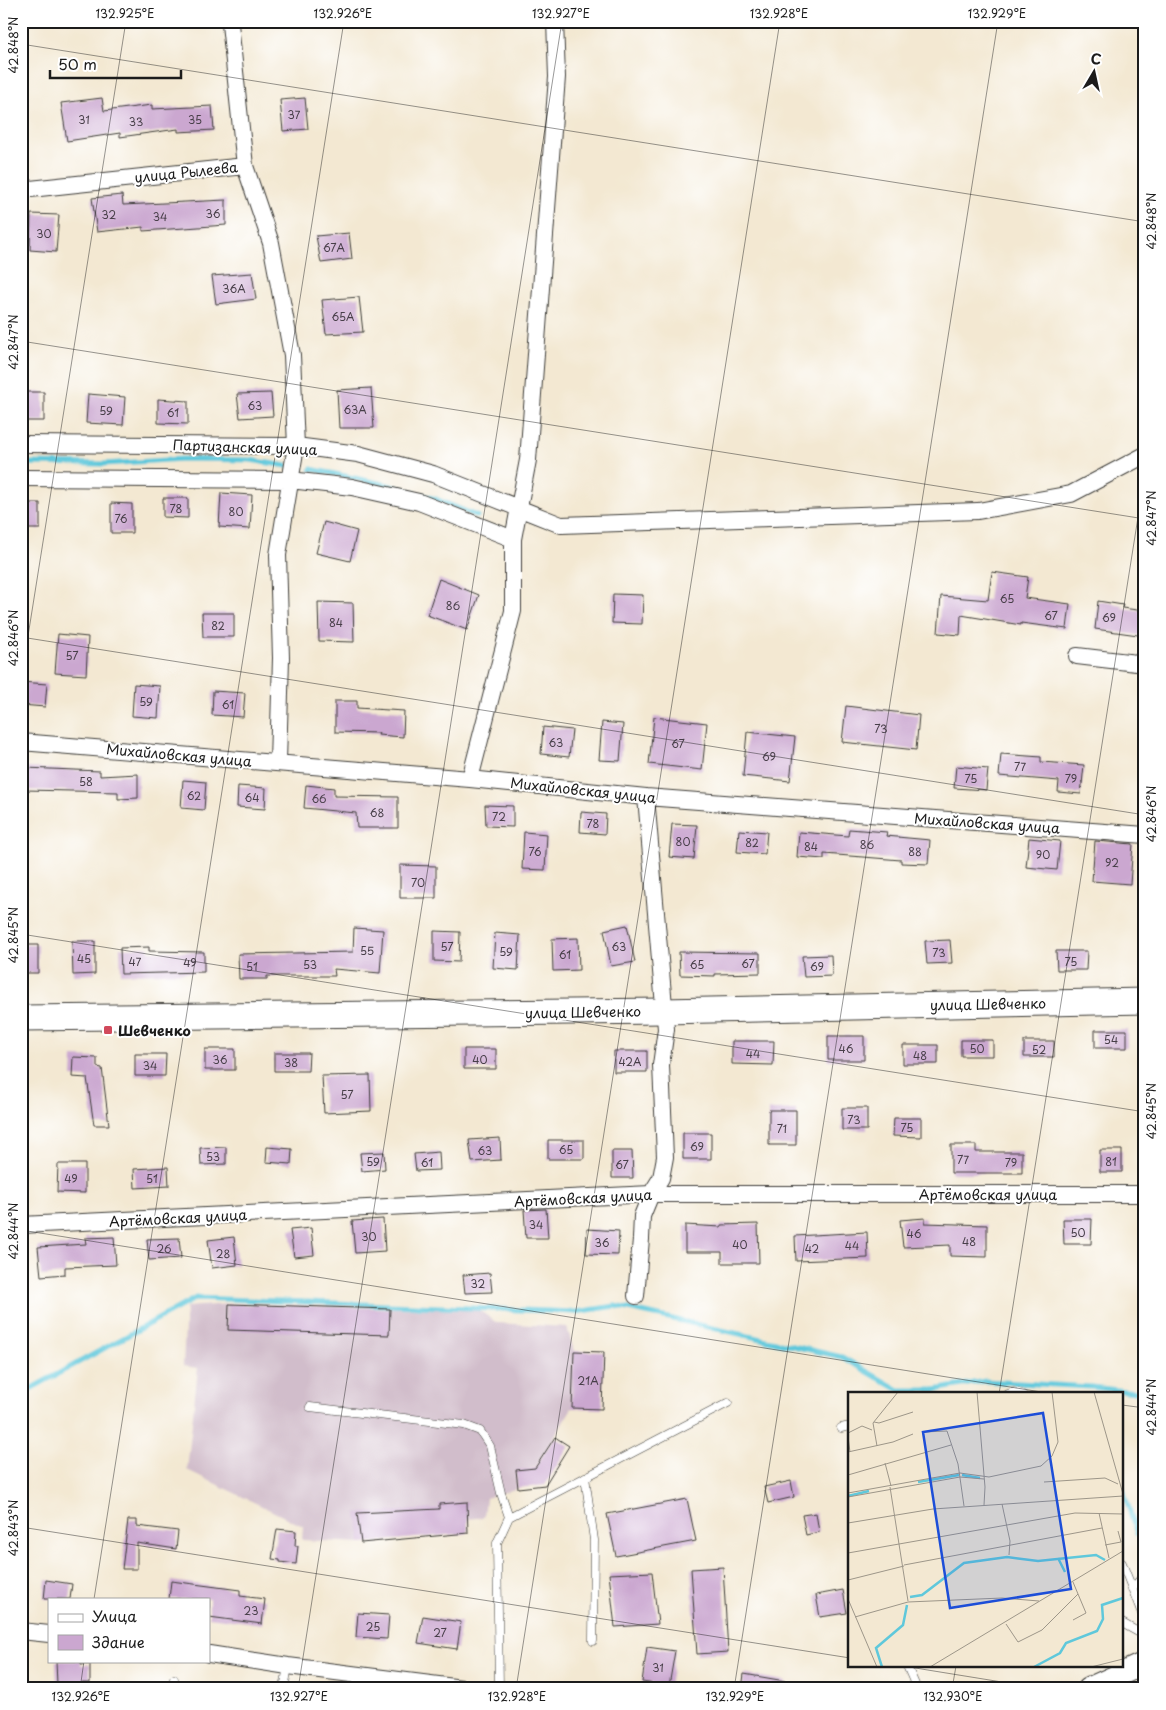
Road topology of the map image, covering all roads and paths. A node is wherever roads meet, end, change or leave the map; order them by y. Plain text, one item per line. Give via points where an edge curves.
1 (228, 21) edge
2 (554, 21) edge
3 (245, 166) junction
4 (21, 190) edge
5 (21, 444) edge
6 (296, 446) junction
7 (1145, 454) edge
8 (21, 478) edge
9 (290, 480) junction
10 (519, 507) junction
11 (514, 538) junction
12 (1077, 656) dead end
13 (1145, 664) edge
14 (21, 742) edge
15 (278, 762) junction
16 (470, 779) junction
17 (646, 797) junction
18 (1145, 835) edge
19 (1145, 1001) edge
20 (664, 1011) junction
21 (21, 1018) edge
22 (651, 1194) junction
23 (1145, 1194) edge
24 (21, 1225) edge
25 (636, 1296) dead end
26 (728, 1403) dead end
27 (310, 1407) dead end
28 (848, 1426) edge
29 (840, 1428) dead end
30 (585, 1477) junction
31 (510, 1517) junction
32 (1124, 1568) edge
33 (1145, 1574) edge
34 (1132, 1589) junction
35 (1145, 1621) edge
36 (1124, 1624) edge
37 (21, 1631) edge
38 (48, 1634) edge
39 (1145, 1636) edge
40 (593, 1641) dead end
41 (210, 1654) edge
42 (1145, 1663) edge
43 (288, 1666) junction
44 (908, 1668) edge
45 (174, 1678) dead end
46 (173, 1689) edge
47 (284, 1689) edge
48 (470, 1689) edge
49 (499, 1689) edge
50 (917, 1689) edge
51 (1088, 1689) edge

1 - 3 street
2 - 10 street via 557,77 536,376 528,460
3 - 4 street, улица Рылеева
3 - 6 street, улица Рылеева via 271,244 290,346
5 - 6 street, Партизанская улица
6 - 9 street, улица Рылеева
6 - 10 street, Партизанская улица via 358,454 433,474
7 - 10 street, Партизанская улица via 1071,494 978,511 561,525
8 - 9 street
9 - 11 street via 352,486 419,502
9 - 15 street, улица Рылеева via 278,555 282,658
10 - 11 street
11 - 16 street via 513,612
12 - 13 street
14 - 15 street, Михайловская улица
15 - 16 street, Михайловская улица
16 - 17 street, Михайловская улица
17 - 18 street, Михайловская улица
17 - 20 street
19 - 20 main road, улица Шевченко
20 - 21 main road, улица Шевченко
20 - 22 street via 666,1029 661,1065 665,1157 662,1178
22 - 23 street, Артёмовская улица
22 - 24 street, Артёмовская улица
22 - 25 street via 642,1216
26 - 30 lane
27 - 31 lane via 464,1425 480,1431 490,1446
28 - 29 lane
30 - 31 lane
30 - 40 lane via 594,1540
31 - 49 lane via 497,1543
32 - 34 lane
33 - 34 lane
34 - 35 lane
36 - 39 lane
37 - 38 street
41 - 43 street
42 - 51 main road
43 - 47 lane
43 - 48 street
44 - 50 lane
45 - 46 lane

